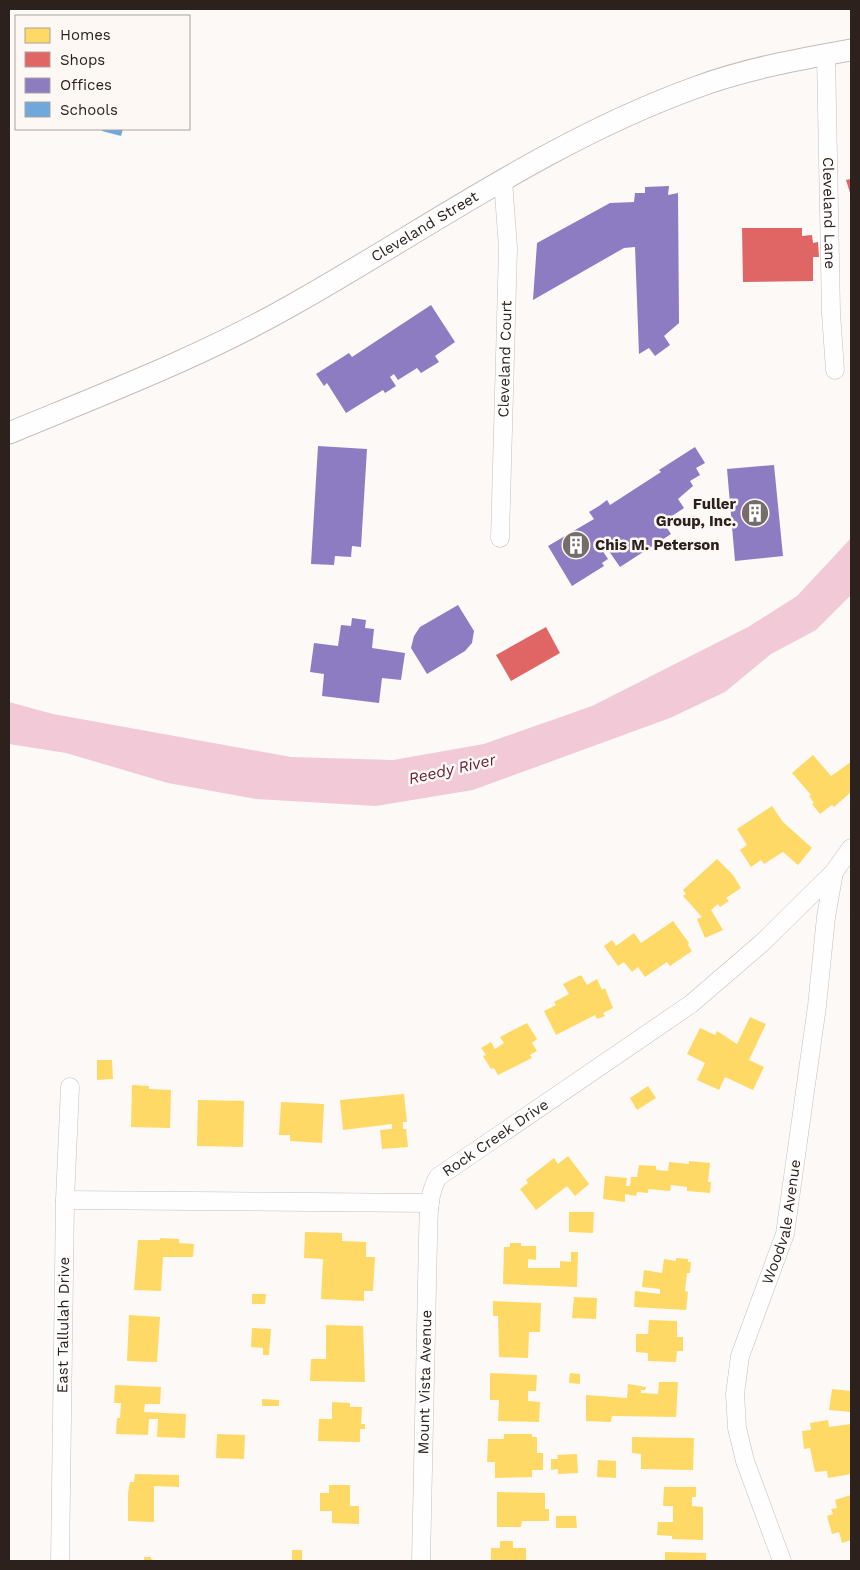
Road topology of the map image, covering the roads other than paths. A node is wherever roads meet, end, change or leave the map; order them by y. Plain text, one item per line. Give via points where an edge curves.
1 (851, 50) edge
2 (826, 55) junction
3 (502, 180) junction
4 (835, 370) dead end
5 (9, 433) edge
6 (500, 538) dead end
7 (851, 848) edge
8 (834, 872) junction
9 (70, 1087) dead end
10 (65, 1200) junction
11 (430, 1203) junction
12 (60, 1561) edge
13 (421, 1561) edge
14 (782, 1561) edge

1 - 2 street, Cleveland Street
2 - 3 street, Cleveland Street via 698,86 636,111
2 - 4 street, Cleveland Lane via 830,312
3 - 5 street, Cleveland Street via 379,255 226,341
3 - 6 street, Cleveland Court via 508,248
7 - 8 street, Rock Creek Drive
8 - 11 street, Rock Creek Drive via 763,942 691,1004 438,1177
8 - 14 street, Woodvale Avenue via 785,1234 740,1356 735,1394 737,1428 745,1461
9 - 10 street, East Tallulah Drive
10 - 11 street
10 - 12 street, East Tallulah Drive
11 - 13 street, Mount Vista Avenue

